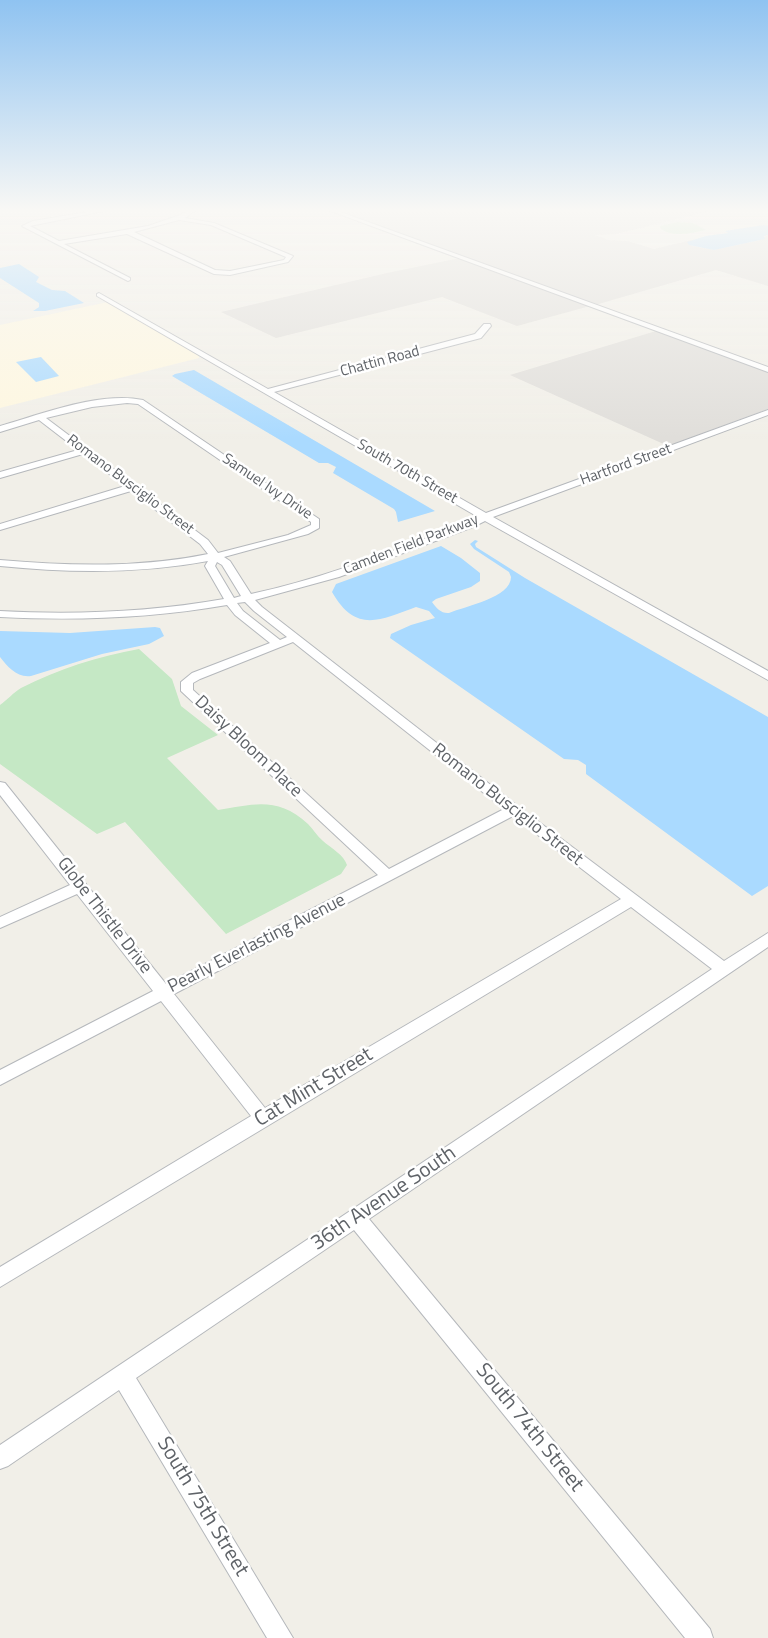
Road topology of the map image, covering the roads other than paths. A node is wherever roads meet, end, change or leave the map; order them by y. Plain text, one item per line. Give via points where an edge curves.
1 (540, 286) edge
2 (99, 295) dead end
3 (488, 326) dead end
4 (768, 370) edge
5 (269, 391) junction
6 (768, 412) edge
7 (41, 418) junction
8 (0, 429) edge
9 (85, 451) junction
10 (0, 475) edge
11 (132, 487) junction
12 (485, 517) junction
13 (0, 527) edge
14 (215, 556) junction
15 (0, 564) edge
16 (245, 594) junction
17 (228, 597) junction
18 (0, 606) edge
19 (0, 614) edge
20 (294, 638) junction
21 (278, 644) junction
22 (768, 676) edge
23 (0, 786) edge
24 (6, 803) edge
25 (514, 810) junction
26 (388, 876) junction
27 (81, 886) junction
28 (630, 900) junction
29 (0, 923) edge
30 (768, 939) edge
31 (723, 969) junction
32 (164, 992) junction
33 (0, 1078) edge
34 (263, 1118) junction
35 (356, 1218) junction
36 (0, 1278) edge
37 (124, 1376) junction
38 (0, 1458) edge
39 (281, 1638) edge
40 (701, 1638) edge

1 - 4 street
2 - 5 street, South 70th Street
3 - 5 street, Chattin Road via 478,336
5 - 12 street, South 70th Street
6 - 12 street, Hartford Street
7 - 8 street, Samuel Ivy Drive
7 - 9 street, Romano Busciglio Street
7 - 14 street, Samuel Ivy Drive via 105,401 126,399 140,402 316,521 316,526 296,536
9 - 10 street
9 - 11 street, Romano Busciglio Street
11 - 13 street
11 - 14 street, Romano Busciglio Street via 204,542
12 - 16 street, Camden Field Parkway via 331,576
12 - 22 street, South 70th Street
14 - 15 street, Samuel Ivy Drive via 93,568
14 - 16 street, Romano Busciglio Street via 226,562
14 - 17 street via 210,566
16 - 17 street, Camden Field Parkway
16 - 20 street, Romano Busciglio Street
17 - 18 street, Camden Field Parkway via 117,607
17 - 19 street, Camden Field Parkway via 183,608 123,614
17 - 21 street via 238,613
20 - 21 street
20 - 25 street, Romano Busciglio Street
21 - 26 street, Daisy Bloom Place via 196,676 187,682 187,691
23 - 24 street, Globe Thistle Drive
24 - 27 street, Globe Thistle Drive
25 - 26 street, Pearly Everlasting Avenue
25 - 28 street, Romano Busciglio Street
26 - 32 street, Pearly Everlasting Avenue
27 - 29 street
27 - 32 street, Globe Thistle Drive
28 - 31 street, Romano Busciglio Street
28 - 34 street, Cat Mint Street
30 - 31 street, 36th Avenue South
31 - 35 street, 36th Avenue South
32 - 33 street, Pearly Everlasting Avenue
32 - 34 street, Globe Thistle Drive
34 - 36 street, Cat Mint Street
35 - 37 street, 36th Avenue South
35 - 40 street, South 74th Street
37 - 38 street, 36th Avenue South
37 - 39 street, South 75th Street

